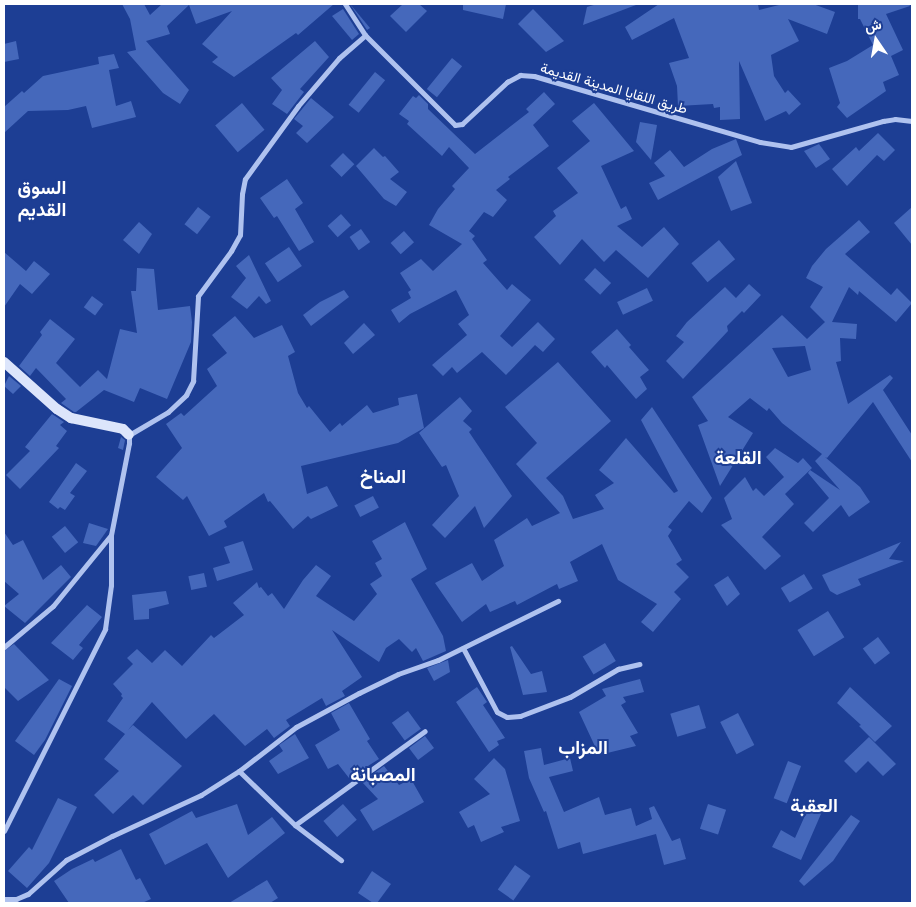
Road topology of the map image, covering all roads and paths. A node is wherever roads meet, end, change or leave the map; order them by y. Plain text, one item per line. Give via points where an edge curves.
1 (345, 4) edge
2 (365, 35) junction
3 (912, 121) edge
4 (4, 362) edge
5 (129, 435) junction
6 (111, 535) junction
7 (558, 601) dead end
8 (4, 647) edge
9 (463, 648) junction
10 (639, 664) dead end
11 (425, 731) dead end
12 (239, 771) junction
13 (295, 825) junction
14 (4, 831) edge
15 (341, 860) dead end
16 (4, 899) edge

1 - 2 street, طريق اللقايا المدينة القديمة
2 - 3 street, طريق اللقايا المدينة القديمة via 455,125 462,124 507,82 520,75 534,76 760,142 790,147 883,121
2 - 5 street via 298,106 245,179 240,235 198,296 193,381 186,395 168,412
4 - 5 street via 71,418 123,429
5 - 6 street
6 - 8 street via 53,606
6 - 14 street via 111,585 105,629
7 - 9 street
9 - 10 street via 497,712 506,717 520,716 562,700 618,669
9 - 12 street via 398,674 296,727
11 - 13 street
12 - 13 street
12 - 16 street via 201,795 66,860 28,894
13 - 15 street

